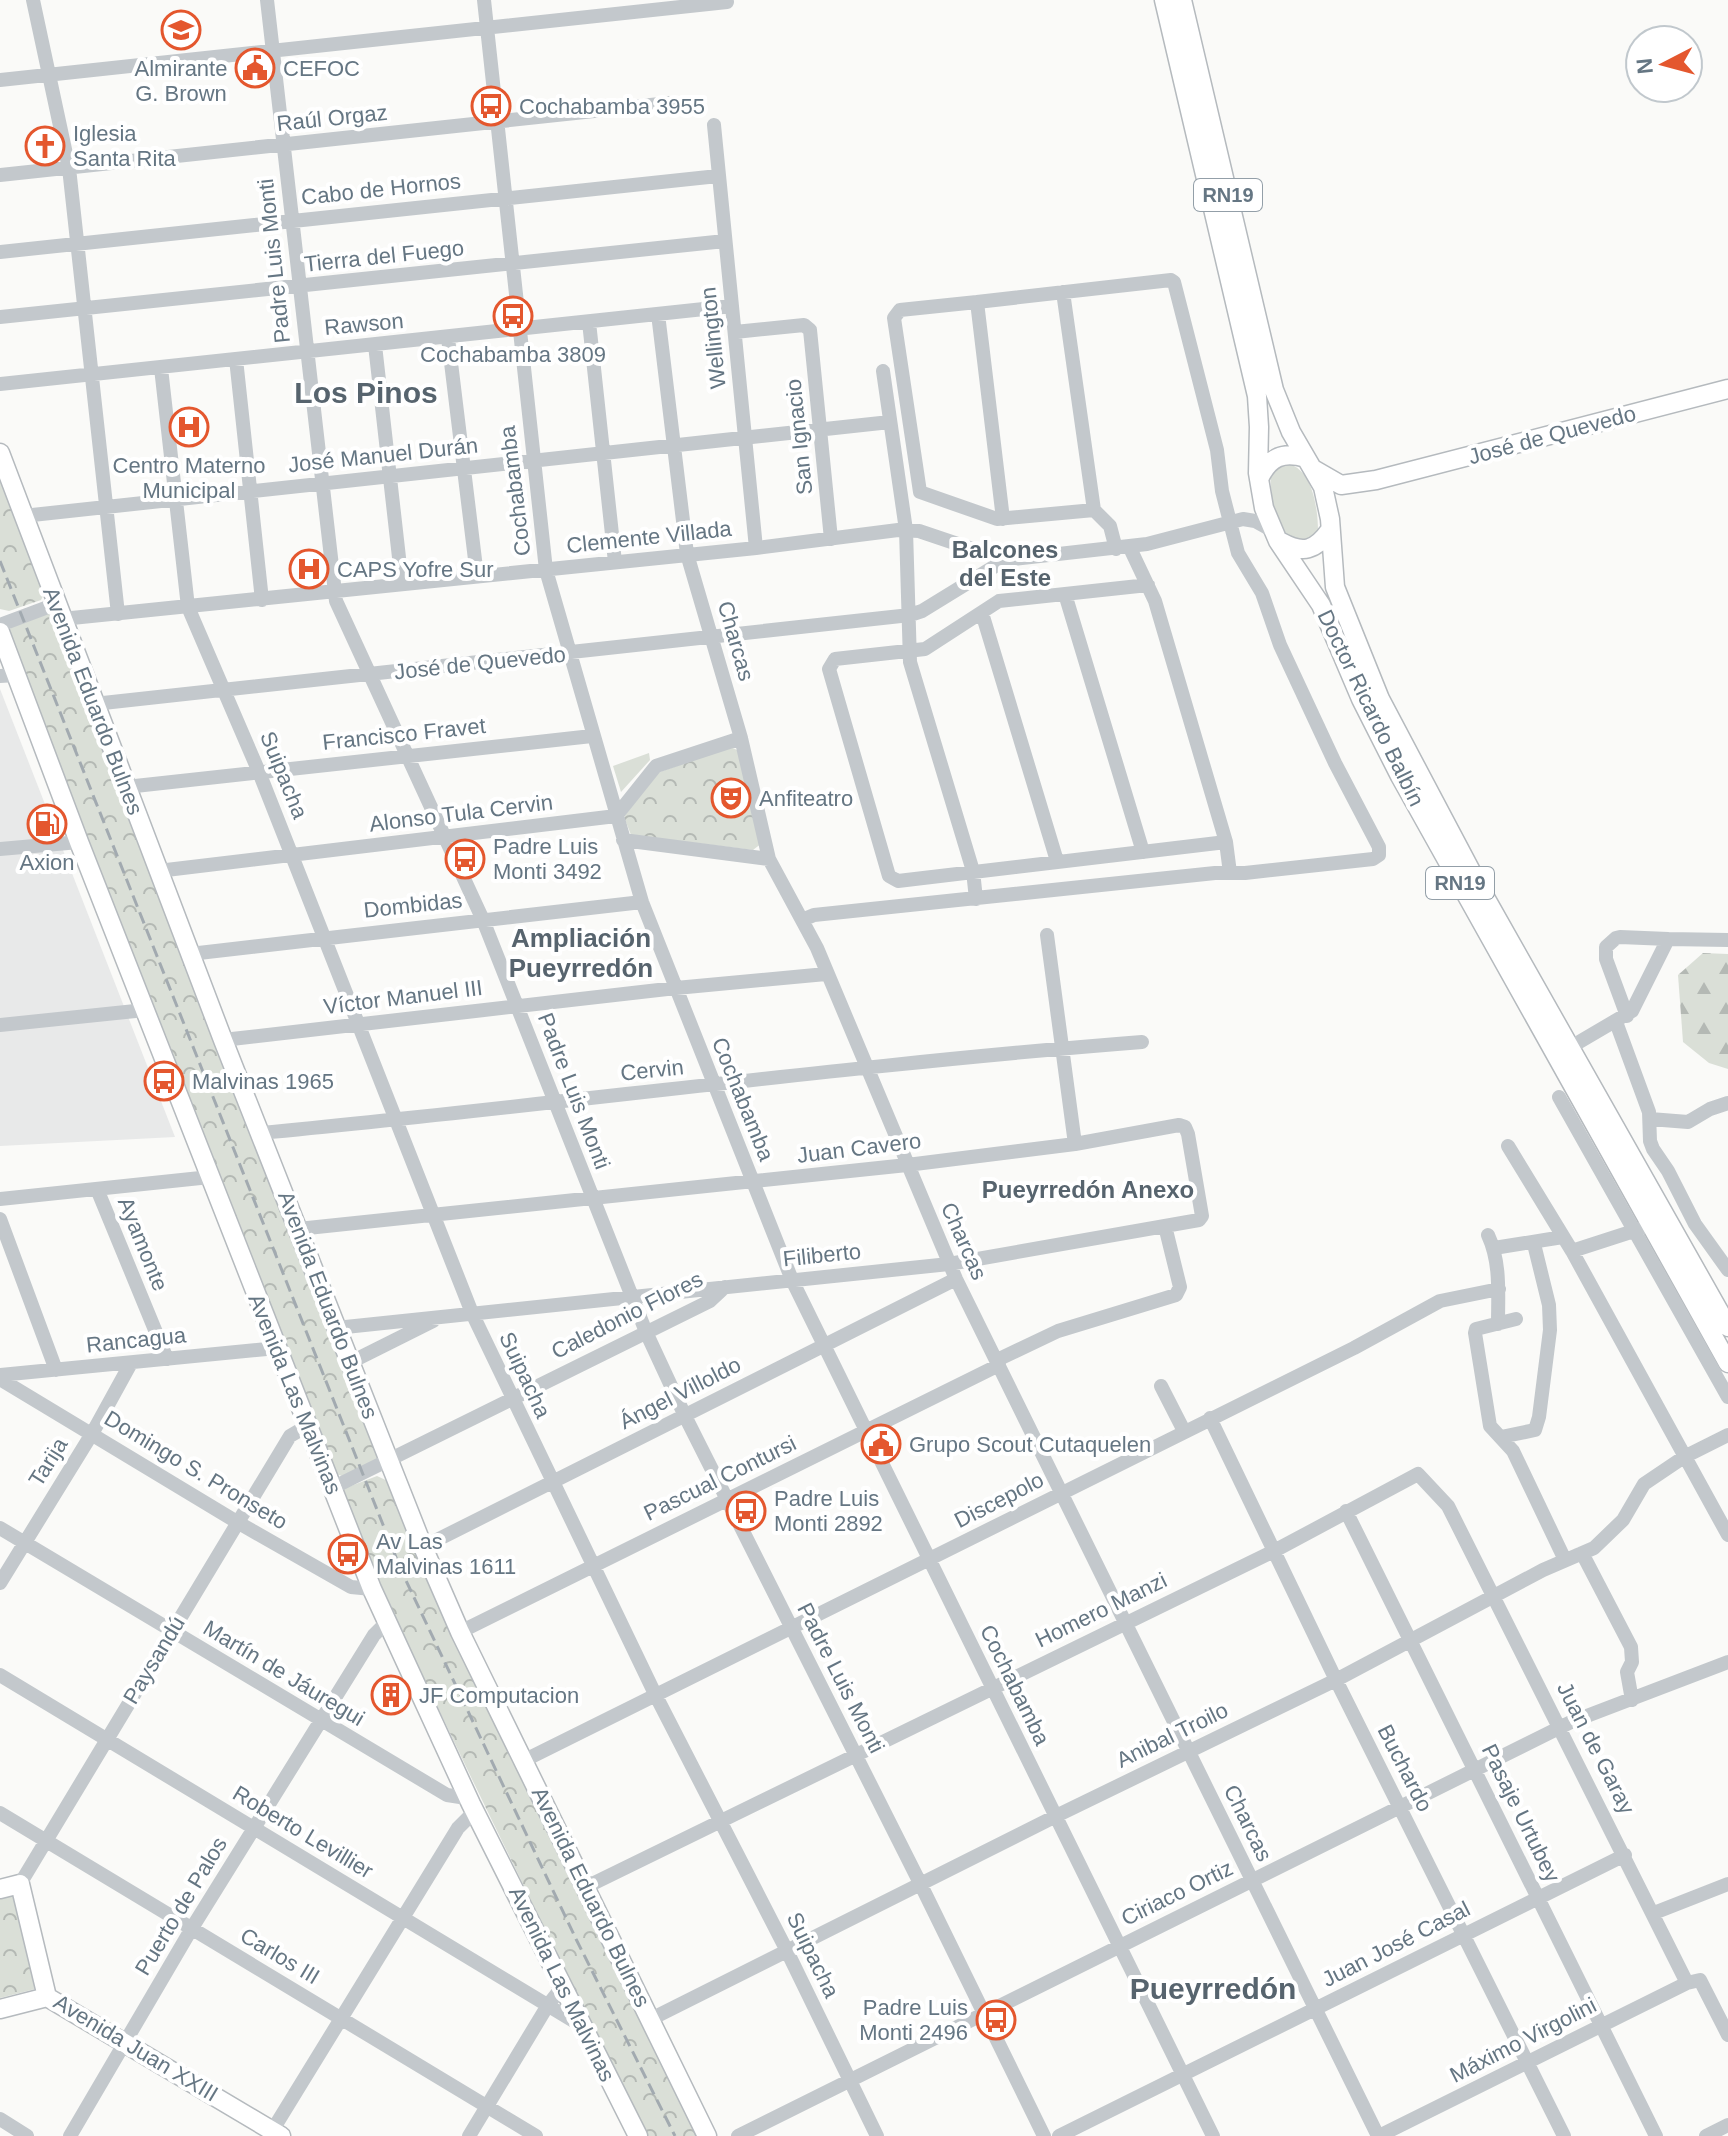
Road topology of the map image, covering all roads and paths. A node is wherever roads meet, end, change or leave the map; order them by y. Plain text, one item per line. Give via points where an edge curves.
1 (33, 0) edge
2 (267, 0) edge
3 (484, 0) edge
4 (1164, 0) edge
5 (1182, 0) edge
6 (727, 2) dead end
7 (487, 28) junction
8 (273, 51) junction
9 (50, 75) junction
10 (0, 80) edge
11 (669, 103) dead end
12 (497, 122) junction
13 (714, 125) dead end
14 (283, 145) junction
15 (69, 168) junction
16 (0, 175) edge
17 (718, 176) junction
18 (505, 199) junction
19 (291, 220) junction
20 (725, 241) junction
21 (79, 244) junction
22 (0, 252) edge
23 (512, 265) junction
24 (299, 287) junction
25 (1063, 292) junction
26 (977, 302) junction
27 (732, 306) junction
28 (85, 308) junction
29 (658, 314) junction
30 (0, 317) edge
31 (589, 322) junction
32 (519, 330) junction
33 (735, 332) junction
34 (448, 338) junction
35 (375, 345) junction
36 (306, 352) junction
37 (236, 359) junction
38 (161, 368) junction
39 (883, 371) dead end
40 (93, 375) junction
41 (0, 384) edge
42 (1728, 389) edge
43 (890, 422) junction
44 (820, 430) junction
45 (745, 438) junction
46 (674, 445) junction
47 (0, 453) edge
48 (605, 454) junction
49 (534, 462) junction
50 (1310, 463) junction
51 (464, 469) junction
52 (391, 477) junction
53 (1376, 480) junction
54 (321, 484) junction
55 (1259, 484) junction
56 (250, 490) junction
57 (176, 498) junction
58 (108, 505) junction
59 (1094, 510) junction
60 (23, 516) junction
61 (1003, 519) junction
62 (1236, 520) junction
63 (1330, 524) junction
64 (906, 530) junction
65 (1275, 536) junction
66 (831, 539) junction
67 (756, 548) junction
68 (1123, 548) junction
69 (687, 554) junction
70 (1005, 560) junction
71 (615, 562) junction
72 (546, 570) junction
73 (477, 576) junction
74 (402, 584) junction
75 (1148, 585) junction
76 (333, 591) junction
77 (1065, 594) junction
78 (262, 600) junction
79 (188, 607) junction
80 (59, 612) junction
81 (982, 613) junction
82 (118, 614) junction
83 (910, 615) junction
84 (0, 625) edge
85 (0, 632) edge
86 (712, 637) junction
87 (909, 651) junction
88 (569, 654) junction
89 (371, 674) junction
90 (8, 675) edge
91 (225, 690) junction
92 (94, 704) junction
93 (592, 736) junction
94 (741, 738) junction
95 (408, 755) junction
96 (259, 772) junction
97 (126, 787) junction
98 (616, 816) junction
99 (445, 838) junction
100 (623, 840) junction
101 (79, 842) junction
102 (1226, 842) junction
103 (0, 849) edge
104 (1143, 852) junction
105 (291, 854) junction
106 (769, 859) junction
107 (1057, 861) junction
108 (158, 871) junction
109 (973, 871) junction
110 (1230, 873) junction
111 (976, 899) junction
112 (642, 902) junction
113 (483, 920) junction
114 (802, 920) junction
115 (1047, 935) dead end
116 (325, 937) junction
117 (1668, 939) junction
118 (1728, 940) edge
119 (190, 954) junction
120 (826, 974) junction
121 (676, 988) junction
122 (517, 1006) junction
123 (145, 1010) junction
124 (1622, 1019) junction
125 (359, 1024) junction
126 (0, 1025) edge
127 (223, 1040) junction
128 (1142, 1042) dead end
129 (1063, 1048) junction
130 (1569, 1048) junction
131 (866, 1067) junction
132 (714, 1086) junction
133 (1559, 1097) dead end
134 (554, 1102) junction
135 (1728, 1103) edge
136 (1650, 1119) junction
137 (398, 1120) junction
138 (261, 1133) junction
139 (1075, 1144) junction
140 (1508, 1146) dead end
141 (907, 1165) junction
142 (210, 1177) junction
143 (753, 1183) junction
144 (97, 1189) junction
145 (0, 1199) edge
146 (592, 1200) junction
147 (1202, 1216) joint
148 (434, 1217) junction
149 (0, 1219) edge
150 (1165, 1226) junction
151 (1642, 1228) junction
152 (298, 1229) junction
153 (1563, 1237) junction
154 (1534, 1244) junction
155 (1572, 1251) junction
156 (1728, 1270) edge
157 (953, 1272) junction
158 (792, 1280) junction
159 (725, 1287) junction
160 (1499, 1289) junction
161 (630, 1297) junction
162 (1711, 1297) junction
163 (472, 1313) junction
164 (1728, 1315) edge
165 (442, 1317) junction
166 (1516, 1319) dead end
167 (1498, 1324) junction
168 (1728, 1327) edge
169 (336, 1328) junction
170 (646, 1332) junction
171 (824, 1346) junction
172 (277, 1348) junction
173 (167, 1359) junction
174 (351, 1362) junction
175 (131, 1363) junction
176 (998, 1363) junction
177 (1728, 1363) edge
178 (56, 1370) junction
179 (0, 1377) edge
180 (1161, 1386) dead end
181 (1728, 1397) edge
182 (512, 1398) junction
183 (685, 1416) junction
184 (1210, 1418) junction
185 (307, 1426) junction
186 (865, 1430) junction
187 (1184, 1431) junction
188 (93, 1432) junction
189 (1728, 1435) edge
190 (1501, 1437) junction
191 (1684, 1457) junction
192 (389, 1460) junction
193 (1418, 1474) joint
194 (552, 1482) junction
195 (332, 1488) junction
196 (1063, 1493) junction
197 (726, 1499) junction
198 (1346, 1511) junction
199 (237, 1522) junction
200 (0, 1528) edge
201 (1728, 1535) edge
202 (25, 1542) junction
203 (423, 1547) junction
204 (1274, 1551) junction
205 (1582, 1553) junction
206 (930, 1560) junction
207 (1565, 1560) junction
208 (593, 1565) junction
209 (0, 1583) edge
210 (372, 1589) junction
211 (1495, 1597) junction
212 (1126, 1621) junction
213 (387, 1622) junction
214 (791, 1628) junction
215 (171, 1631) junction
216 (460, 1632) junction
217 (1410, 1641) junction
218 (1728, 1662) edge
219 (0, 1675) edge
220 (1336, 1680) junction
221 (992, 1689) junction
222 (655, 1694) junction
223 (1632, 1700) junction
224 (321, 1721) junction
225 (1561, 1727) junction
226 (105, 1739) junction
227 (1189, 1752) junction
228 (855, 1754) junction
229 (523, 1761) junction
230 (1475, 1770) junction
231 (467, 1794) junction
232 (1400, 1807) junction
233 (475, 1811) junction
234 (0, 1813) edge
235 (1056, 1816) junction
236 (721, 1820) junction
237 (255, 1828) junction
238 (46, 1841) junction
239 (1625, 1855) junction
240 (1251, 1881) junction
241 (920, 1883) junction
242 (20, 1884) junction
243 (1728, 1884) edge
244 (586, 1887) junction
245 (0, 1889) edge
246 (1538, 1898) junction
247 (1654, 1913) junction
248 (404, 1917) junction
249 (192, 1928) junction
250 (1464, 1934) junction
251 (1119, 1945) junction
252 (786, 1949) junction
253 (1687, 1983) junction
254 (563, 1986) junction
255 (47, 1997) junction
256 (548, 2005) junction
257 (0, 2009) edge
258 (1315, 2009) junction
259 (984, 2012) junction
260 (341, 2019) junction
261 (651, 2019) junction
262 (1600, 2026) junction
263 (584, 2027) junction
264 (1728, 2035) edge
265 (124, 2043) junction
266 (1528, 2063) junction
267 (1183, 2075) junction
268 (849, 2079) junction
269 (487, 2107) junction
270 (0, 2119) edge
271 (1728, 2125) edge
272 (274, 2134) edge
273 (27, 2136) edge
274 (70, 2136) edge
275 (469, 2136) edge
276 (536, 2136) edge
277 (638, 2136) edge
278 (707, 2136) edge
279 (738, 2136) edge
280 (877, 2136) edge
281 (1044, 2136) edge
282 (1059, 2136) edge
283 (1213, 2136) edge
284 (1379, 2136) edge
285 (1564, 2136) edge
286 (1656, 2136) edge
287 (1706, 2136) edge

1 - 9 street
2 - 8 street, Padre Luis Monti
3 - 7 street, Cochabamba
4 - 55 main road, Doctor Ricardo Balbín / RN19 via 1257,396
5 - 50 main road, Doctor Ricardo Balbín / RN19 via 1274,390
6 - 7 street
7 - 8 street
7 - 12 street, Cochabamba
8 - 9 street
8 - 14 street, Padre Luis Monti
9 - 10 street
9 - 15 street
11 - 12 street, Raúl Orgaz
12 - 14 street, Raúl Orgaz
12 - 18 street, Cochabamba
13 - 17 street, Wellington
14 - 15 street, Raúl Orgaz
14 - 19 street, Padre Luis Monti
15 - 16 street, Raúl Orgaz
15 - 21 street
17 - 18 street, Cabo de Hornos
17 - 20 street, Wellington
18 - 19 street, Cabo de Hornos
18 - 23 street, Cochabamba
19 - 21 street, Cabo de Hornos
19 - 24 street, Padre Luis Monti
20 - 23 street, Tierra del Fuego
20 - 27 street, Wellington
21 - 22 street, Cabo de Hornos
21 - 28 street
23 - 24 street, Tierra del Fuego
23 - 32 street, Cochabamba
24 - 28 street, Tierra del Fuego
24 - 36 street, Padre Luis Monti
25 - 26 street
25 - 59 street
25 - 62 street via 1171,280 1176,285 1217,450 1219,478
26 - 61 street
26 - 61 street via 900,310 894,318 920,492
27 - 29 street, Rawson
27 - 33 street, Wellington
28 - 30 street, Tierra del Fuego
28 - 40 street
29 - 31 street, Rawson
29 - 46 street, Charcas
31 - 32 street, Rawson
31 - 48 street
32 - 34 street, Rawson
32 - 49 street, Cochabamba
33 - 44 street, San Ignacio via 804,325 810,330
33 - 45 street, Wellington
34 - 35 street, Rawson
34 - 51 street
35 - 36 street, Rawson
35 - 52 street
36 - 37 street, Rawson
36 - 54 street, Padre Luis Monti
37 - 38 street, Rawson
37 - 56 street
38 - 40 street, Rawson
38 - 57 street, Suipacha
39 - 43 street
40 - 41 street, Rawson
40 - 58 street
42 - 53 main road, José de Quevedo
43 - 44 street, José Manuel Durán
43 - 64 street
44 - 45 street, José Manuel Durán
44 - 66 street, San Ignacio
45 - 46 street, José Manuel Durán
45 - 67 street, Wellington
46 - 48 street, José Manuel Durán
46 - 69 street, Charcas
47 - 60 main road, Avenida Eduardo Bulnes
48 - 49 street, José Manuel Durán
48 - 71 street
49 - 51 street, José Manuel Durán
49 - 72 street, Cochabamba
50 - 53 main road via 1341,485
50 - 55 main road via 1293,455 1277,456
50 - 63 main road, Doctor Ricardo Balbín / RN19 via 1323,487
51 - 52 street, José Manuel Durán
51 - 73 street
52 - 54 street, José Manuel Durán
52 - 74 street
53 - 63 main road via 1341,497
54 - 56 street, José Manuel Durán
54 - 76 street, Padre Luis Monti
55 - 62 street via 1252,508
55 - 65 main road, Doctor Ricardo Balbín / RN19
56 - 57 street, José Manuel Durán
56 - 78 street
57 - 58 street, José Manuel Durán
57 - 79 street, Suipacha
58 - 60 street, José Manuel Durán
58 - 82 street
59 - 61 street
59 - 68 street
60 - 80 main road, Avenida Eduardo Bulnes
62 - 65 street via 1255,521
62 - 68 street
62 - 110 street via 1238,553 1262,593 1280,645 1379,855
63 - 65 main road via 1317,546 1307,551
63 - 130 main road, Doctor Ricardo Balbín / RN19 via 1338,596 1380,699
64 - 66 street, Clemente Villada
64 - 70 street
64 - 83 street
65 - 151 main road, Doctor Ricardo Balbín / RN19 via 1317,598 1394,764
66 - 67 street, Clemente Villada
67 - 69 street, Clemente Villada
68 - 70 street
68 - 75 street
69 - 71 street, Clemente Villada
69 - 86 street, Charcas
70 - 83 street
71 - 72 street, Clemente Villada
72 - 73 street, Clemente Villada
72 - 88 street, Cochabamba
73 - 74 street, Clemente Villada
74 - 76 street, Clemente Villada
75 - 77 street
75 - 102 street
76 - 78 street, Clemente Villada
76 - 89 street, Padre Luis Monti
77 - 81 street via 999,601
77 - 104 street
78 - 79 street, Clemente Villada
79 - 82 street, Clemente Villada
79 - 91 street, Suipacha
80 - 82 street, Clemente Villada
80 - 84 street, Clemente Villada
80 - 92 main road, Avenida Eduardo Bulnes
81 - 87 street via 930,647
81 - 107 street
83 - 86 street, José de Quevedo
83 - 87 street
85 - 90 main road, Avenida Las Malvinas
86 - 88 street, José de Quevedo
86 - 94 street, Charcas
87 - 109 street
87 - 109 street via 835,659 829,669 889,876 898,881
88 - 89 street, José de Quevedo
88 - 93 street, Cochabamba
89 - 91 street, José de Quevedo
89 - 95 street, Padre Luis Monti
90 - 101 main road, Avenida Las Malvinas
91 - 92 street, José de Quevedo
91 - 96 street, Suipacha
92 - 97 main road, Avenida Eduardo Bulnes
93 - 95 street, Francisco Fravet
93 - 98 street, Cochabamba
94 - 98 street via 656,766
94 - 106 street, Charcas
95 - 96 street, Francisco Fravet
95 - 99 street, Padre Luis Monti
96 - 97 street, Francisco Fravet
96 - 105 street, Suipacha
97 - 108 main road, Avenida Eduardo Bulnes
98 - 99 street, Alonso Tula Cervin
98 - 100 street, Cochabamba
99 - 105 street, Alonso Tula Cervin
99 - 113 street, Padre Luis Monti
100 - 106 street
100 - 112 street, Cochabamba
101 - 103 street
101 - 123 main road, Avenida Las Malvinas
102 - 104 street
102 - 110 street
104 - 107 street
105 - 108 street, Alonso Tula Cervin
105 - 116 street, Suipacha
106 - 114 street, Charcas
107 - 109 street
108 - 119 main road, Avenida Eduardo Bulnes
109 - 111 street
110 - 111 street
111 - 114 street
112 - 113 street, Dombidas
112 - 121 street, Cochabamba
113 - 116 street, Dombidas
113 - 122 street, Padre Luis Monti
114 - 120 street, Charcas
115 - 129 street
116 - 119 street, Dombidas
116 - 125 street, Suipacha
117 - 118 street
117 - 124 street via 1634,1007
117 - 124 street via 1620,937 1606,947
119 - 127 main road, Avenida Eduardo Bulnes
120 - 121 street, Víctor Manuel III
120 - 131 street, Charcas
121 - 122 street, Víctor Manuel III
121 - 132 street, Cochabamba
122 - 125 street, Víctor Manuel III
122 - 134 street, Padre Luis Monti
123 - 126 street
123 - 142 main road, Avenida Las Malvinas
124 - 130 street
124 - 136 street
125 - 127 street, Víctor Manuel III
125 - 137 street, Suipacha
127 - 138 main road, Avenida Eduardo Bulnes
128 - 129 street, Cervin
129 - 131 street, Cervin
129 - 139 street
130 - 162 main road, Doctor Ricardo Balbín / RN19
131 - 132 street, Cervin
131 - 141 street, Charcas
132 - 134 street, Cervin
132 - 143 street, Cochabamba
133 - 151 street
134 - 137 street, Cervin
134 - 146 street, Padre Luis Monti
135 - 136 street via 1688,1122
136 - 156 street via 1653,1149
137 - 138 street, Cervin
137 - 148 street, Suipacha
138 - 152 main road, Avenida Eduardo Bulnes
139 - 141 street, Juan Cavero
139 - 147 street, Juan Cavero via 1185,1127
140 - 153 street
141 - 143 street, Juan Cavero
141 - 157 street, Charcas
142 - 144 street
142 - 172 main road, Avenida Las Malvinas
143 - 146 street, Juan Cavero
143 - 158 street, Cochabamba
144 - 145 street
144 - 173 street, Ayamonte
146 - 148 street, Juan Cavero
146 - 161 street, Padre Luis Monti
147 - 150 street, Filiberto
148 - 152 street, Juan Cavero
148 - 163 street, Suipacha
149 - 178 street
150 - 157 street, Filiberto
150 - 176 street, Pascual Contursi via 1180,1287 1176,1295 1058,1331
151 - 155 street
151 - 177 main road, Doctor Ricardo Balbín / RN19
151 - 181 street
152 - 169 main road, Avenida Eduardo Bulnes
153 - 154 street
153 - 155 street
154 - 160 street via 1491,1242
154 - 190 street via 1550,1330 1539,1417 1535,1430
155 - 191 street
157 - 158 street, Filiberto
157 - 171 street, Ángel Villoldo
157 - 176 street, Charcas
158 - 159 street, Filiberto
158 - 171 street, Cochabamba
159 - 161 street, Filiberto
159 - 170 street, Caledonio Flores via 710,1301
160 - 167 street
160 - 184 street, Discepolo via 1440,1301
161 - 163 street, Filiberto
161 - 170 street, Padre Luis Monti
162 - 164 main road
162 - 168 main road, Doctor Ricardo Balbín / RN19
163 - 165 street, Filiberto
163 - 182 street, Suipacha
165 - 169 street, Filiberto
165 - 174 street, Filiberto
166 - 167 street
167 - 190 street via 1475,1333 1490,1426
169 - 174 main road, Avenida Eduardo Bulnes
170 - 182 street, Caledonio Flores
170 - 183 street, Padre Luis Monti
171 - 183 street, Ángel Villoldo
171 - 186 street, Cochabamba
172 - 173 street, Rancagua
172 - 185 main road, Avenida Las Malvinas
173 - 175 street, Rancagua
174 - 192 main road, Avenida Eduardo Bulnes
175 - 178 street, Rancagua
175 - 188 street, Tarija
176 - 186 street, Pascual Contursi
176 - 196 street, Charcas
178 - 179 street, Rancagua
179 - 188 street, Domingo S. Pronseto
180 - 187 street
182 - 192 street, Caledonio Flores
182 - 194 street, Suipacha
183 - 194 street, Ángel Villoldo
183 - 197 street, Padre Luis Monti
184 - 187 street, Discepolo
184 - 204 street, Buchardo
185 - 195 main road, Avenida Las Malvinas
185 - 199 street, Paysandú via 290,1436
186 - 197 street, Pascual Contursi
186 - 206 street, Cochabamba
187 - 196 street, Discepolo
188 - 199 street, Domingo S. Pronseto
188 - 202 street, Tarija
189 - 191 street, Anibal Troilo
190 - 207 street via 1519,1460
191 - 201 street
191 - 205 street, Anibal Troilo via 1644,1484 1617,1528
192 - 195 street, Caledonio Flores
192 - 203 main road, Avenida Eduardo Bulnes
193 - 198 street, Homero Manzi
193 - 211 street, Juan de Garay via 1448,1506
194 - 203 street, Ángel Villoldo
194 - 208 street, Suipacha
195 - 210 main road, Avenida Las Malvinas
196 - 206 street, Discepolo
196 - 212 street, Charcas
197 - 208 street, Pascual Contursi
197 - 214 street, Padre Luis Monti
198 - 204 street, Homero Manzi
198 - 217 street, Pasaje Urtubey
199 - 210 street, Domingo S. Pronseto via 351,1587
199 - 215 street, Paysandú
200 - 202 street, Martín de Jáuregui
202 - 209 street, Tarija
202 - 215 street, Martín de Jáuregui
203 - 216 main road, Avenida Eduardo Bulnes
204 - 212 street, Homero Manzi
204 - 220 street, Buchardo
205 - 207 street, Anibal Troilo
205 - 223 street via 1631,1647 1627,1672
206 - 214 street, Discepolo
206 - 221 street, Cochabamba
207 - 211 street, Anibal Troilo
208 - 216 street, Pascual Contursi
208 - 222 street, Suipacha
210 - 213 main road, Avenida Las Malvinas
211 - 217 street, Anibal Troilo
211 - 225 street, Juan de Garay
212 - 221 street, Homero Manzi
212 - 227 street, Charcas
213 - 224 street, Puerto de Palos
213 - 231 main road, Avenida Las Malvinas
214 - 222 street, Discepolo
214 - 228 street, Padre Luis Monti
215 - 224 street, Martín de Jáuregui
215 - 226 street, Paysandú
216 - 229 main road, Avenida Eduardo Bulnes
217 - 220 street, Anibal Troilo
217 - 230 street, Pasaje Urtubey
218 - 223 street, Ciriaco Ortiz
219 - 226 street, Roberto Levillier
220 - 227 street, Anibal Troilo
220 - 232 street, Buchardo
221 - 228 street, Homero Manzi
221 - 235 street, Cochabamba
222 - 229 street, Discepolo
222 - 236 street, Suipacha
223 - 225 street, Ciriaco Ortiz
224 - 231 street, Martín de Jáuregui via 447,1795
224 - 237 street, Puerto de Palos
225 - 230 street, Ciriaco Ortiz
225 - 239 street, Juan de Garay
226 - 237 street, Roberto Levillier
226 - 238 street, Paysandú
227 - 235 street, Anibal Troilo
227 - 240 street, Charcas
228 - 236 street, Homero Manzi
228 - 241 street, Padre Luis Monti
229 - 244 main road, Avenida Eduardo Bulnes
230 - 232 street, Ciriaco Ortiz
230 - 246 street, Pasaje Urtubey
231 - 233 main road, Avenida Las Malvinas
232 - 240 street, Ciriaco Ortiz
232 - 250 street, Buchardo
233 - 248 street via 458,1828
233 - 254 main road, Avenida Las Malvinas
234 - 238 street, Carlos III
235 - 241 street, Anibal Troilo
235 - 251 street, Cochabamba
236 - 244 street, Homero Manzi
236 - 252 street, Suipacha
237 - 248 street, Roberto Levillier
237 - 249 street, Puerto de Palos
238 - 242 street, Paysandú
238 - 249 street, Carlos III
239 - 246 street, Juan José Casal
239 - 247 street, Juan de Garay
240 - 251 street, Ciriaco Ortiz
240 - 258 street, Charcas
241 - 252 street, Anibal Troilo
241 - 259 street, Padre Luis Monti
242 - 245 main road
242 - 255 main road, Avenida Juan XXIII
243 - 247 street
244 - 261 main road, Avenida Eduardo Bulnes
246 - 250 street, Juan José Casal
246 - 262 street, Pasaje Urtubey
247 - 253 street, Juan de Garay
248 - 256 street, Roberto Levillier
248 - 260 street
249 - 260 street, Carlos III
249 - 265 street, Puerto de Palos
250 - 258 street, Juan José Casal
250 - 266 street, Buchardo
251 - 259 street, Ciriaco Ortiz
251 - 267 street, Cochabamba
252 - 261 street, Anibal Troilo
252 - 268 street, Suipacha
253 - 262 street, Máximo Virgolini
253 - 264 street, Juan de Garay via 1700,1980
254 - 256 street
254 - 263 main road, Avenida Las Malvinas
255 - 257 main road
255 - 265 main road, Avenida Juan XXIII
256 - 263 street, Roberto Levillier
256 - 269 street
258 - 267 street, Juan José Casal
258 - 284 street, Charcas
259 - 268 street, Ciriaco Ortiz
259 - 281 street, Padre Luis Monti
260 - 269 street, Carlos III
260 - 272 street
261 - 278 main road, Avenida Eduardo Bulnes
262 - 266 street, Máximo Virgolini
262 - 286 street, Pasaje Urtubey
263 - 277 main road, Avenida Las Malvinas
265 - 272 main road, Avenida Juan XXIII
265 - 274 street, Puerto de Palos
266 - 284 street, Máximo Virgolini
266 - 285 street, Buchardo
267 - 282 street, Juan José Casal
267 - 283 street, Cochabamba
268 - 279 street, Ciriaco Ortiz
268 - 280 street, Suipacha
269 - 275 street
269 - 276 street, Carlos III
270 - 273 street
271 - 287 street

